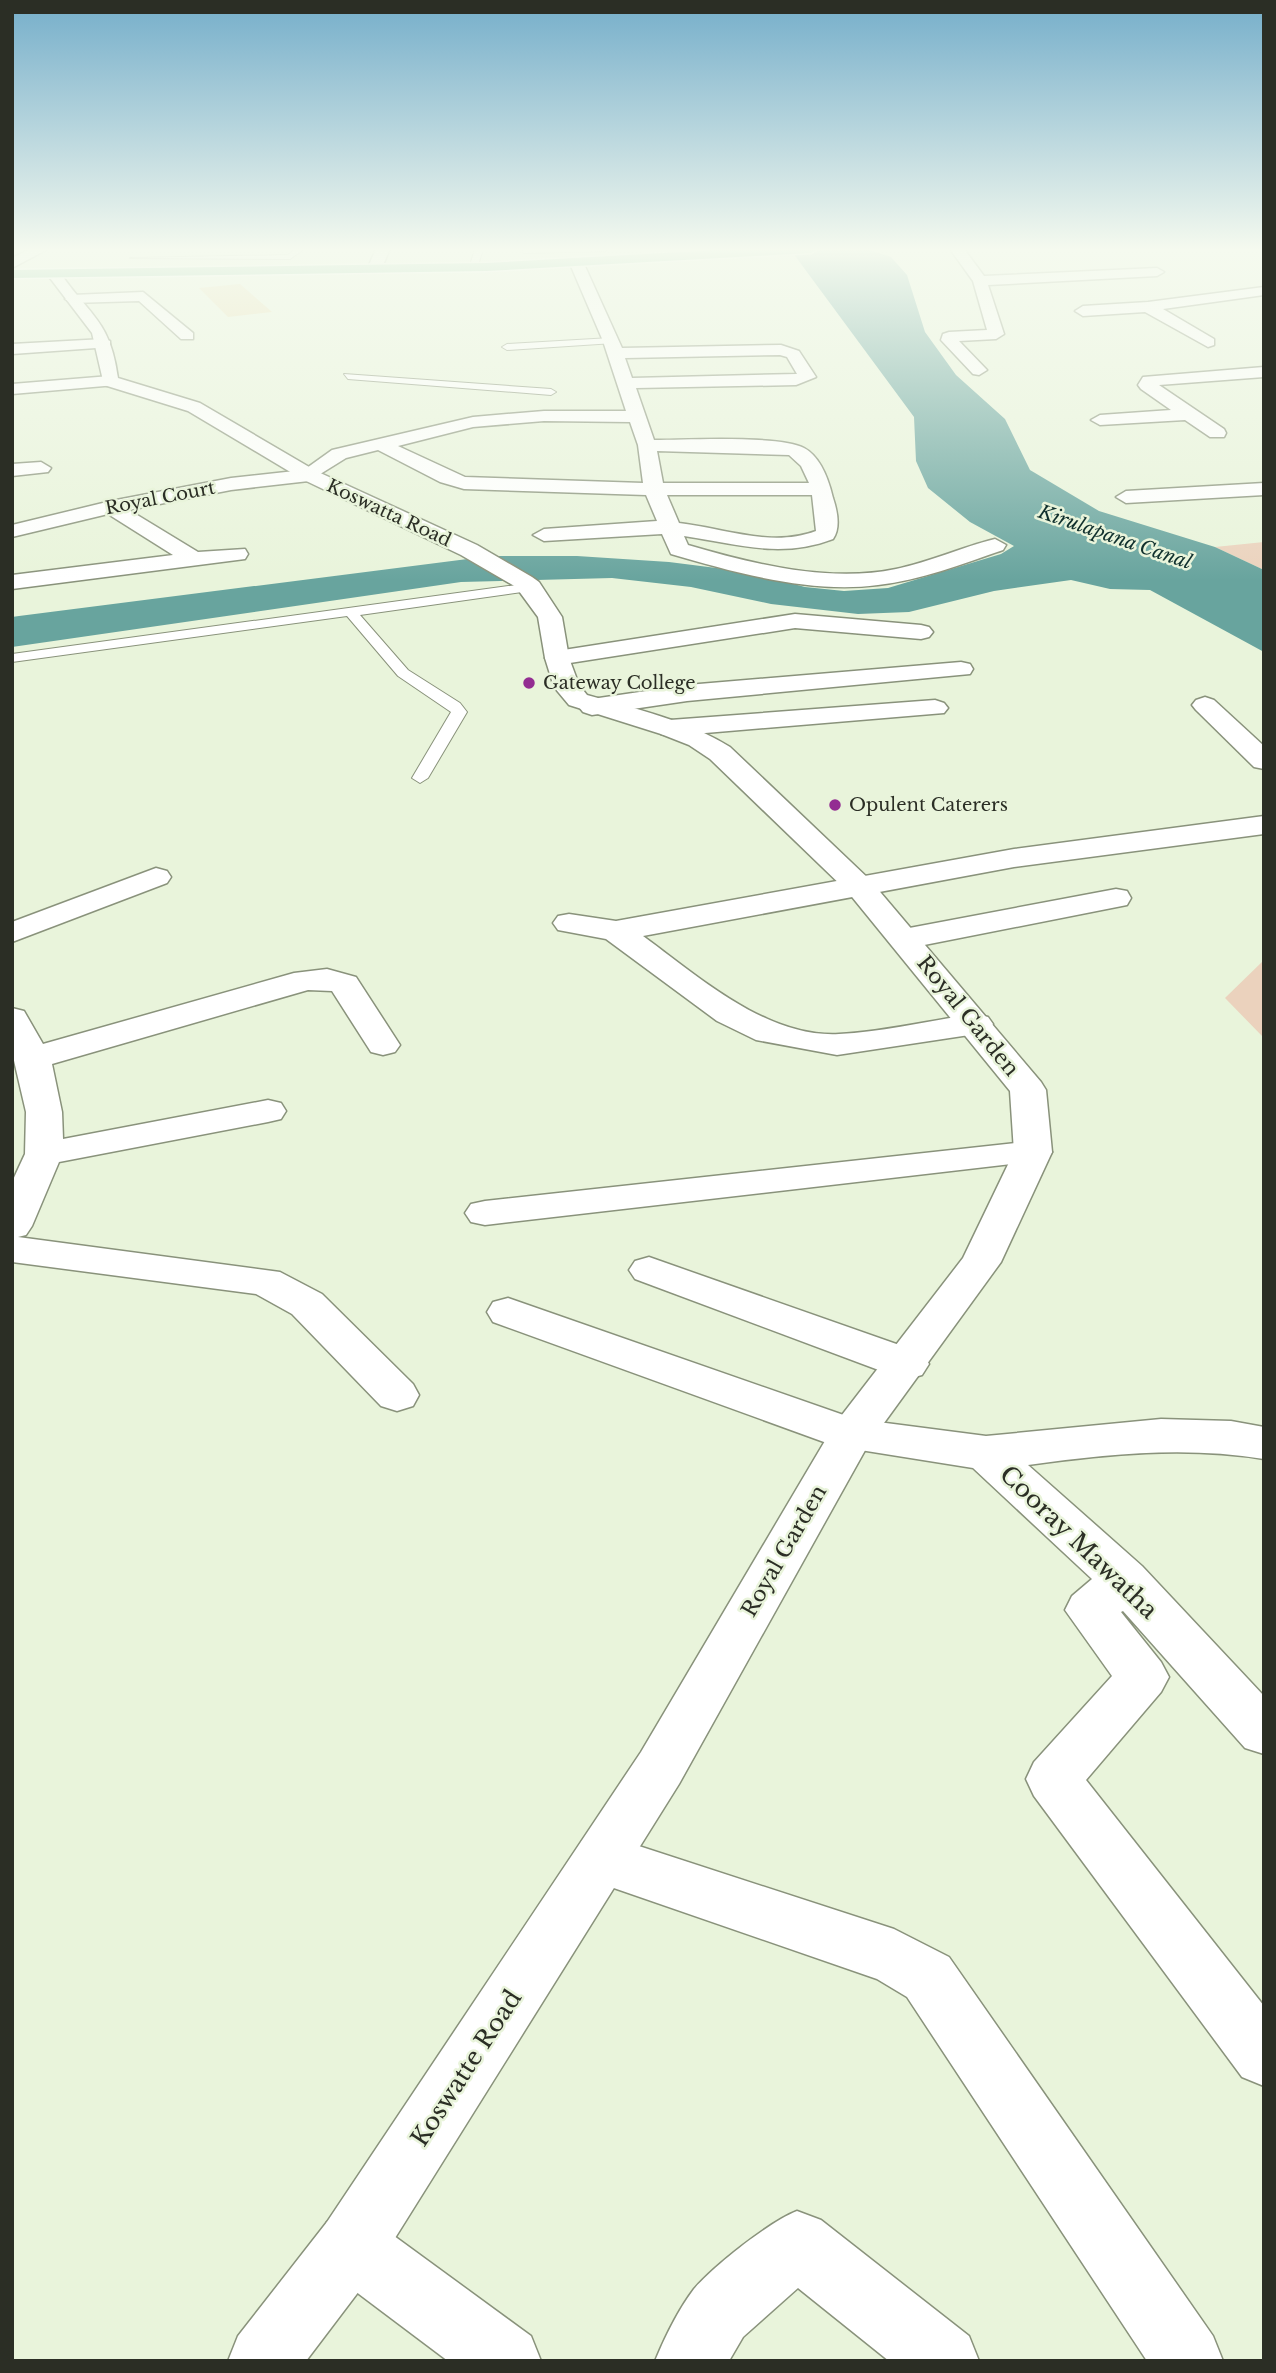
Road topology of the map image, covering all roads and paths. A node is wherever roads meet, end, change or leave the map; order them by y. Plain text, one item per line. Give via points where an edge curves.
1 (107, 360) edge
2 (617, 360) edge
3 (796, 360) edge
4 (970, 360) edge
5 (979, 370) dead end
6 (1264, 372) edge
7 (1239, 374) junction
8 (348, 376) dead end
9 (110, 381) junction
10 (624, 383) junction
11 (1264, 387) edge
12 (12, 389) edge
13 (657, 404) dead end
14 (633, 411) junction
15 (1188, 414) junction
16 (544, 416) junction
17 (1100, 420) dead end
18 (1217, 433) dead end
19 (378, 443) junction
20 (648, 445) junction
21 (41, 468) dead end
22 (12, 470) edge
23 (309, 475) junction
24 (654, 489) junction
25 (821, 489) junction
26 (1264, 489) edge
27 (1126, 497) dead end
28 (111, 507) junction
29 (668, 528) junction
30 (12, 531) edge
31 (544, 535) dead end
32 (995, 545) dead end
33 (469, 550) joint
34 (237, 554) dead end
35 (192, 558) junction
36 (12, 582) edge
37 (528, 585) junction
38 (351, 613) junction
39 (921, 632) dead end
40 (12, 658) edge
41 (557, 658) junction
42 (961, 669) dead end
43 (1205, 705) dead end
44 (593, 707) junction
45 (935, 708) dead end
46 (670, 728) junction
47 (1264, 761) edge
48 (420, 778) dead end
49 (1264, 825) edge
50 (156, 877) dead end
51 (859, 886) junction
52 (1116, 898) dead end
53 (569, 923) dead end
54 (616, 931) junction
55 (12, 933) edge
56 (904, 939) junction
57 (12, 1018) edge
58 (976, 1024) junction
59 (383, 1045) dead end
60 (33, 1058) junction
61 (268, 1111) dead end
62 (1033, 1152) junction
63 (44, 1154) junction
64 (485, 1213) dead end
65 (12, 1226) edge
66 (12, 1249) edge
67 (649, 1270) dead end
68 (508, 1312) dead end
69 (907, 1364) junction
70 (397, 1395) dead end
71 (850, 1434) junction
72 (1264, 1443) edge
73 (986, 1453) junction
74 (1125, 1580) junction
75 (1264, 1732) edge
76 (660, 1768) joint
77 (602, 1859) junction
78 (1264, 2056) edge
79 (351, 2246) junction
80 (263, 2361) edge
81 (506, 2361) edge
82 (690, 2361) edge
83 (944, 2361) edge
84 (1188, 2361) edge

1 - 9 street
2 - 10 street
3 - 10 street via 807,377
4 - 5 street
6 - 7 street
7 - 11 street
7 - 15 street via 1149,381 1147,385
8 - 16 lane via 549,388
9 - 12 street
9 - 23 street, Koswatta Road via 194,407
10 - 14 street
13 - 14 street
14 - 16 street
14 - 20 street
15 - 17 street
15 - 18 street
16 - 19 street via 473,422
19 - 23 street via 340,454
19 - 24 street via 464,483
20 - 24 street
20 - 25 street via 796,451
21 - 22 street
23 - 28 street, Royal Court via 231,484
23 - 33 street, Koswatta Road
24 - 25 street
24 - 29 street
25 - 29 street via 829,523 826,535 813,542 785,545
26 - 27 street
28 - 30 street, Royal Court
28 - 35 street
29 - 31 street
29 - 32 street via 679,549 692,553 804,575 860,580 890,576
33 - 37 street, Royal Garden
34 - 35 street
35 - 36 street
37 - 38 lane
37 - 41 street, Royal Garden via 550,617
38 - 40 lane
38 - 48 lane via 403,673 458,712
39 - 41 street via 795,621
41 - 44 street, Royal Garden via 567,687 578,700
42 - 44 street via 687,693
43 - 47 street
44 - 46 street, Royal Garden
45 - 46 street
46 - 51 street, Royal Garden via 720,753
49 - 51 street via 1014,858
50 - 55 street
51 - 54 street
51 - 56 street, Royal Garden
52 - 56 street
53 - 54 street
54 - 58 street via 729,1014 768,1034 837,1045
56 - 58 street, Royal Garden
57 - 60 street
58 - 62 street, Royal Garden via 1028,1090
59 - 60 street via 344,984 327,979 306,980
60 - 63 street via 44,1112
61 - 63 street
62 - 64 street
62 - 69 street, Royal Garden via 981,1262
63 - 65 street
66 - 70 street via 265,1282 307,1304
67 - 69 street
68 - 71 street, Cooray Mawatha
69 - 71 street, Royal Garden
71 - 73 street, Cooray Mawatha
71 - 76 street, Royal Garden
72 - 73 street via 1240,1437 1153,1436
73 - 74 street, Cooray Mawatha
74 - 75 street, Cooray Mawatha
74 - 78 street via 1090,1610 1143,1677 1053,1779
76 - 77 street, Koswatte Road
77 - 79 street, Koswatte Road
77 - 84 street via 894,1957 928,1977
79 - 80 street, Koswatte Road
79 - 81 street
82 - 83 street via 719,2313 797,2244

